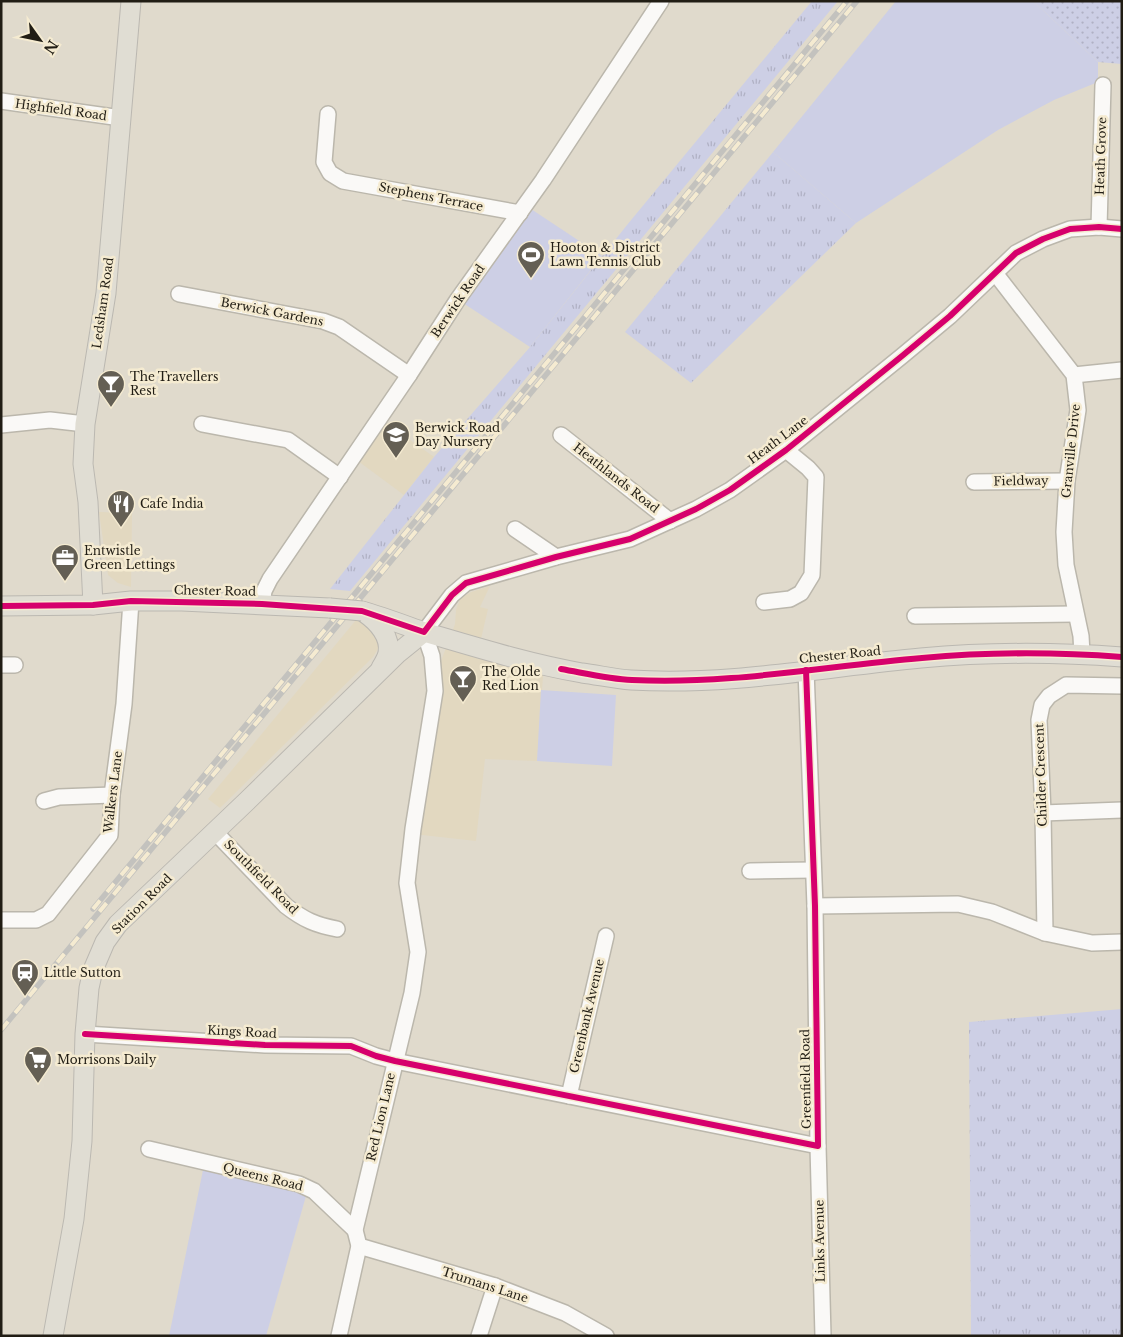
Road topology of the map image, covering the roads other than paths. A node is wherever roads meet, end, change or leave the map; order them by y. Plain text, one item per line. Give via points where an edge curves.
1 (131, 1) edge
2 (661, 1) edge
3 (1103, 84) dead end
4 (1, 101) edge
5 (328, 114) dead end
6 (121, 118) junction
7 (520, 213) junction
8 (1099, 228) junction
9 (1122, 229) edge
10 (995, 273) junction
11 (179, 294) dead end
12 (1122, 370) edge
13 (409, 375) junction
14 (1074, 375) junction
15 (85, 424) junction
16 (202, 424) dead end
17 (1, 425) edge
18 (561, 435) dead end
19 (786, 450) junction
20 (340, 477) junction
21 (1068, 481) junction
22 (974, 482) dead end
23 (670, 521) junction
24 (515, 529) dead end
25 (556, 557) junction
26 (131, 602) junction
27 (765, 603) dead end
28 (262, 604) junction
29 (92, 605) junction
30 (1, 606) edge
31 (362, 611) junction
32 (1075, 614) junction
33 (915, 616) dead end
34 (424, 632) junction
35 (1082, 654) junction
36 (1122, 656) edge
37 (806, 670) junction
38 (380, 671) junction
39 (1122, 686) edge
40 (112, 795) junction
41 (44, 801) dead end
42 (1122, 810) edge
43 (1043, 813) junction
44 (215, 832) junction
45 (813, 870) junction
46 (750, 871) dead end
47 (815, 906) junction
48 (1, 920) edge
49 (337, 929) dead end
50 (1045, 933) junction
51 (606, 936) dead end
52 (1122, 942) edge
53 (85, 1034) junction
54 (395, 1061) junction
55 (569, 1096) junction
56 (155, 1146) dead end
57 (818, 1146) junction
58 (355, 1230) junction
59 (358, 1246) junction
60 (495, 1286) junction
61 (53, 1336) edge
62 (339, 1336) edge
63 (479, 1336) edge
64 (606, 1336) edge
65 (823, 1336) edge

1 - 6 main road, Ledsham Road
2 - 7 street, Berwick Road
3 - 8 street, Heath Grove
4 - 6 street, Highfield Road
5 - 7 street, Stephens Terrace via 324,162 330,173 343,181
6 - 15 main road, Ledsham Road via 106,293
7 - 13 street, Berwick Road via 458,299
8 - 9 street, Heath Lane
8 - 10 street, Heath Lane via 1070,229 1043,239 1016,253
10 - 14 street
10 - 19 street, Heath Lane via 943,322
11 - 13 street, Berwick Gardens via 323,321 339,327
12 - 14 street
13 - 20 street, Berwick Road
14 - 21 street, Granville Drive via 1078,410
15 - 17 street via 50,420
15 - 29 main road, Ledsham Road via 83,464 88,502
16 - 20 street via 288,440
18 - 23 street, Heathlands Road
19 - 23 street, Heath Lane via 730,490
19 - 27 street via 816,477 812,575 801,593 790,599
20 - 28 street, Berwick Road via 270,579
21 - 22 street, Fieldway
21 - 32 street, Granville Drive via 1064,532
23 - 25 street, Heath Lane via 630,539
24 - 25 street
25 - 34 street, Heath Lane via 466,582
26 - 28 main road, Chester Road
26 - 29 main road, Chester Road
26 - 40 street, Walkers Lane via 124,704
28 - 31 main road, Chester Road, bridge
29 - 30 main road, Chester Road
31 - 34 main road, Chester Road
31 - 38 main road via 386,636 388,654
32 - 33 street
32 - 35 street, Granville Drive
34 - 37 main road, Chester Road via 535,663 631,680 748,678
34 - 38 main road, Station Road
34 - 54 street, Red Lion Lane via 432,656 435,691 407,883 418,952 412,993
35 - 36 main road, Chester Road
35 - 37 main road, Chester Road via 922,658
37 - 45 street, Greenfield Road
38 - 44 main road, Station Road
39 - 43 street, Childer Crescent via 1066,686 1049,696 1042,706 1039,720
40 - 41 street via 59,796
40 - 48 street, Walkers Lane via 110,835 48,914 36,920
42 - 43 street
43 - 50 street, Childer Crescent
44 - 49 street, Southfield Road via 298,916 315,925
44 - 53 main road, Station Road via 118,924 105,942 89,988
45 - 46 street
45 - 47 street, Greenfield Road
47 - 50 street via 958,904 992,912
47 - 57 street, Greenfield Road
50 - 52 street via 1092,943
51 - 55 street, Greenbank Avenue
53 - 54 street, Kings Road via 266,1045 351,1046
53 - 61 main road, Station Road via 82,1141 76,1204
54 - 55 street, Greenfield Road
54 - 58 street, Red Lion Lane
55 - 57 street, Greenfield Road
56 - 58 street, Queens Road via 314,1190
57 - 65 street, Links Avenue
58 - 59 street, Red Lion Lane
59 - 60 street, Trumans Lane
59 - 62 street, Red Lion Lane
60 - 63 street
60 - 64 street, Trumans Lane via 565,1313

